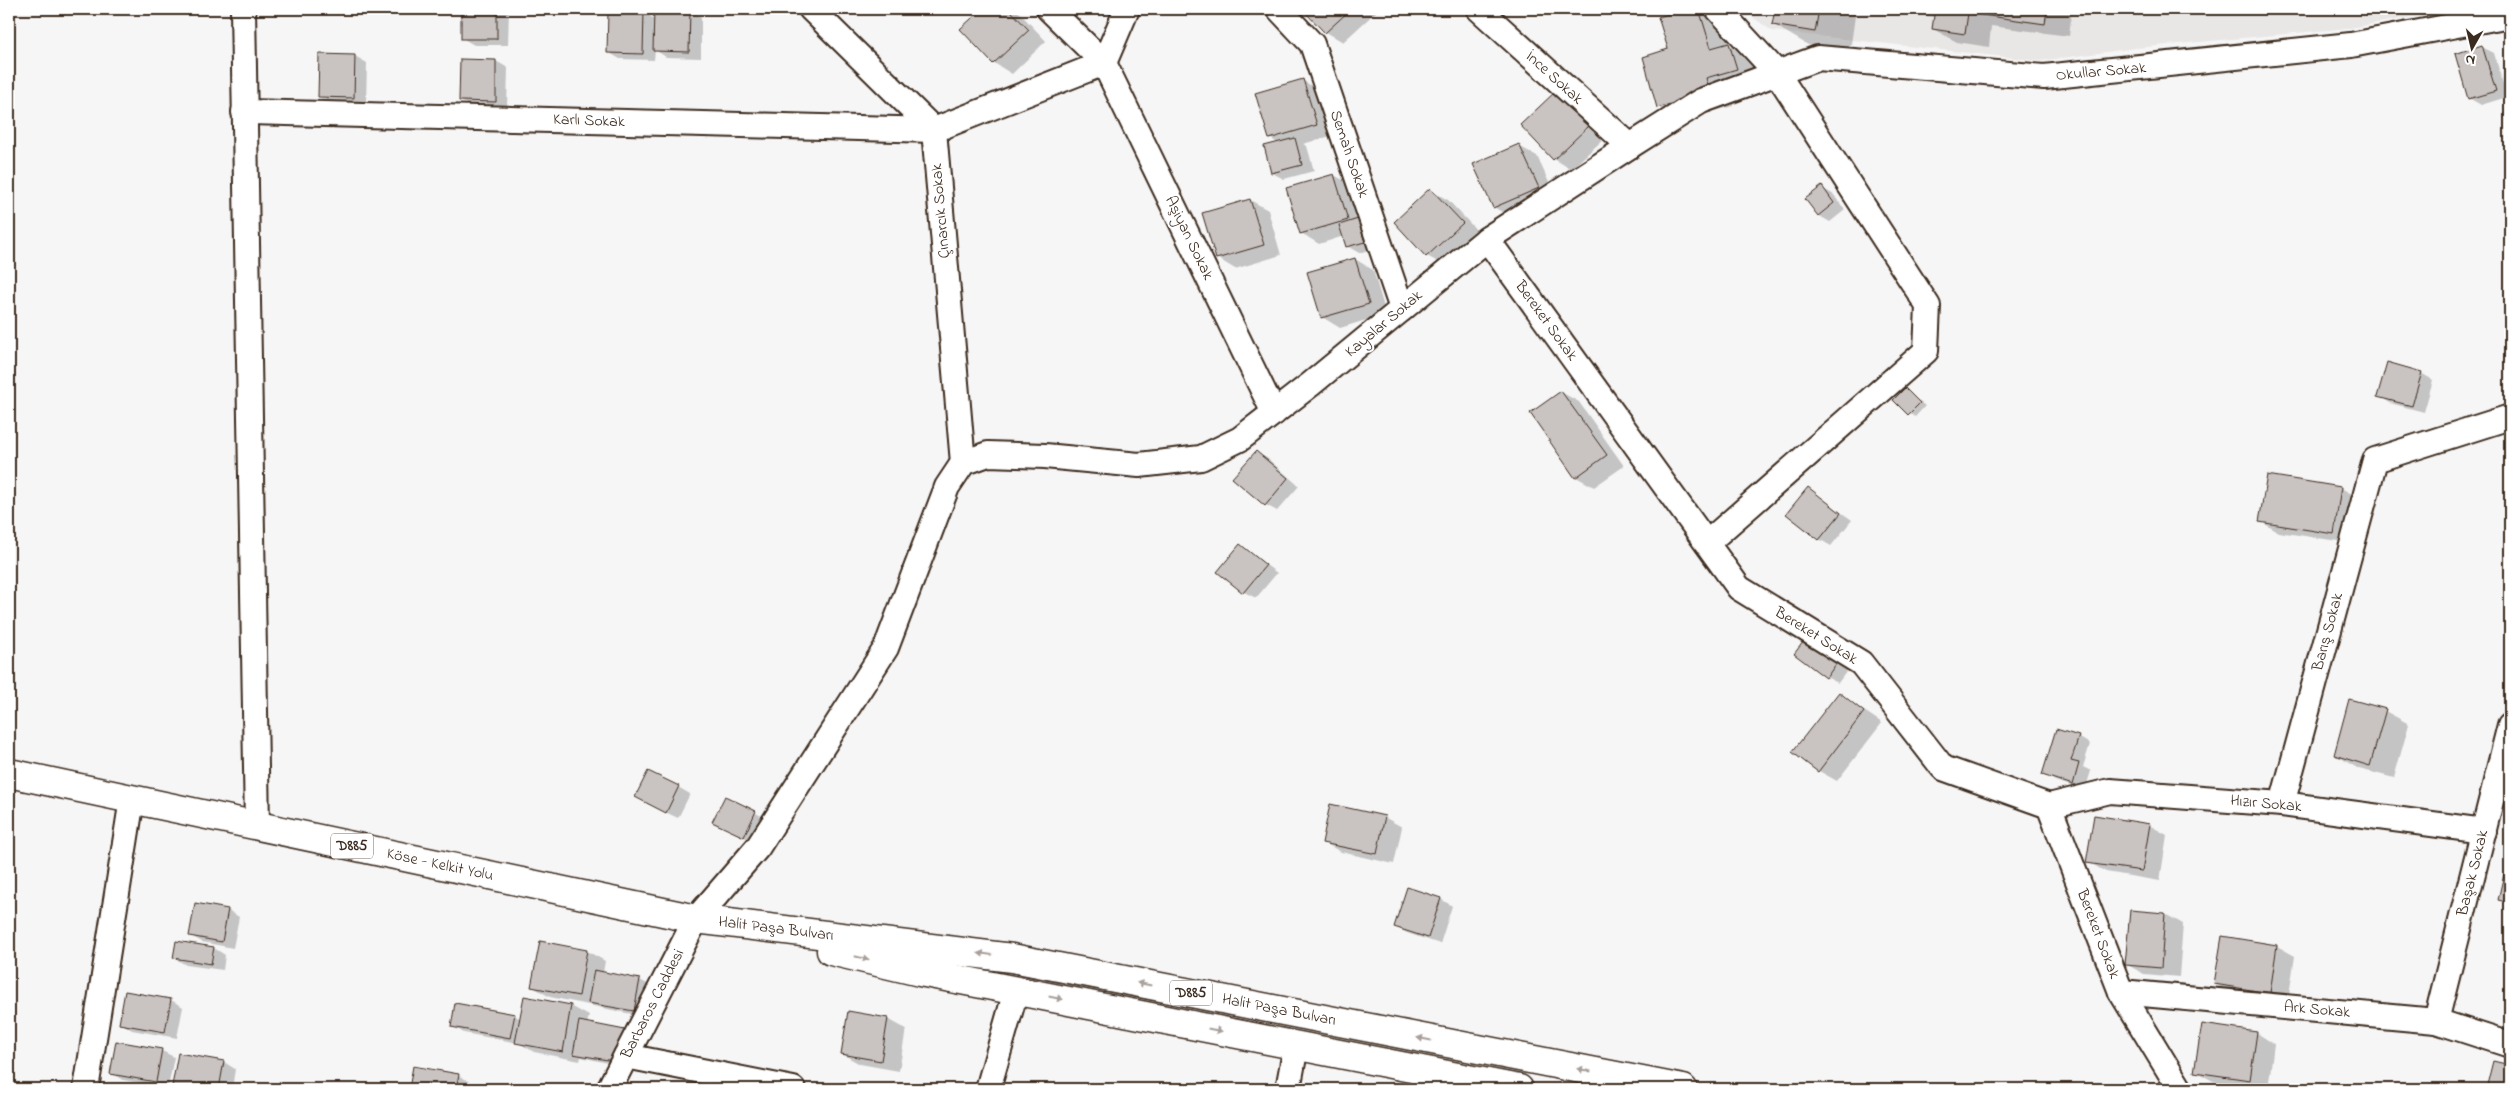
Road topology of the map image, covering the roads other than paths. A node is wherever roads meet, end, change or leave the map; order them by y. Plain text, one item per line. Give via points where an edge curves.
1 (243, 9) edge
2 (811, 9) edge
3 (1049, 9) edge
4 (1127, 9) edge
5 (1278, 9) edge
6 (1479, 9) edge
7 (1718, 9) edge
8 (2510, 15) edge
9 (1104, 63) junction
10 (1777, 72) junction
11 (244, 112) junction
12 (934, 130) junction
13 (1630, 146) junction
14 (1487, 239) junction
15 (1402, 309) junction
16 (1274, 413) junction
17 (2510, 417) edge
18 (963, 463) junction
19 (1706, 543) junction
20 (2510, 725) edge
21 (9, 773) edge
22 (132, 799) junction
23 (2282, 804) junction
24 (2049, 806) junction
25 (257, 826) junction
26 (2484, 831) junction
27 (696, 919) junction
28 (1016, 991) junction
29 (2120, 992) junction
30 (2436, 1021) junction
31 (2510, 1045) edge
32 (1296, 1046) junction
33 (626, 1056) junction
34 (1424, 1080) edge
35 (88, 1089) edge
36 (610, 1089) edge
37 (793, 1089) edge
38 (988, 1089) edge
39 (1288, 1089) edge
40 (1519, 1089) edge
41 (1683, 1089) edge
42 (2180, 1089) edge

1 - 11 street
2 - 12 street
3 - 9 street, Aşiyan Sokak
4 - 9 street
5 - 15 street, Semah Sokak via 1312,44
6 - 13 street, İnce Sokak
7 - 10 street
8 - 10 street, Okullar Sokak via 2351,45 2044,78 1818,58
9 - 12 street
9 - 16 street, Aşiyan Sokak
10 - 13 street, Kayalar Sokak via 1700,101
10 - 19 street via 1928,306 1926,351
11 - 12 street, Karlı Sokak
11 - 25 street
12 - 18 street, Çınarcık Sokak
13 - 14 street, Kayalar Sokak
14 - 15 street, Kayalar Sokak
14 - 19 street, Bereket Sokak
15 - 16 street, Kayalar Sokak
16 - 18 street, Kayalar Sokak via 1240,439 1201,458 1139,465 988,454
17 - 23 street, Barış Sokak via 2374,460
18 - 27 street, Barbaros Caddesi via 947,487 886,648 758,847
19 - 24 street, Bereket Sokak via 1739,588 1861,663 1943,768
20 - 26 street, Başak Sokak
21 - 22 main road, Köse - Kelkit Yolu / D885
22 - 25 main road, Köse - Kelkit Yolu / D885
22 - 35 street
23 - 24 street, Hızır Sokak via 2110,791
23 - 26 street, Hızır Sokak
24 - 29 street, Bereket Sokak
25 - 27 main road, Köse - Kelkit Yolu / D885
26 - 30 street, Başak Sokak
27 -> 28 main road, Halit Paşa Bulvarı / D885 via 920,972
27 - 33 street, Barbaros Caddesi
41 -> 27 main road, Halit Paşa Bulvarı / D885 via 1012,958
28 -> 32 main road, Halit Paşa Bulvarı / D885
28 - 38 street
29 - 30 street, Ark Sokak
29 - 42 street, Bereket Sokak
30 - 31 street, Ark Sokak
32 - 34 main road, Halit Paşa Bulvarı / D885
32 - 39 street
33 - 36 street, Barbaros Caddesi
33 - 37 street
34 - 40 main road, Halit Paşa Bulvarı / D885

